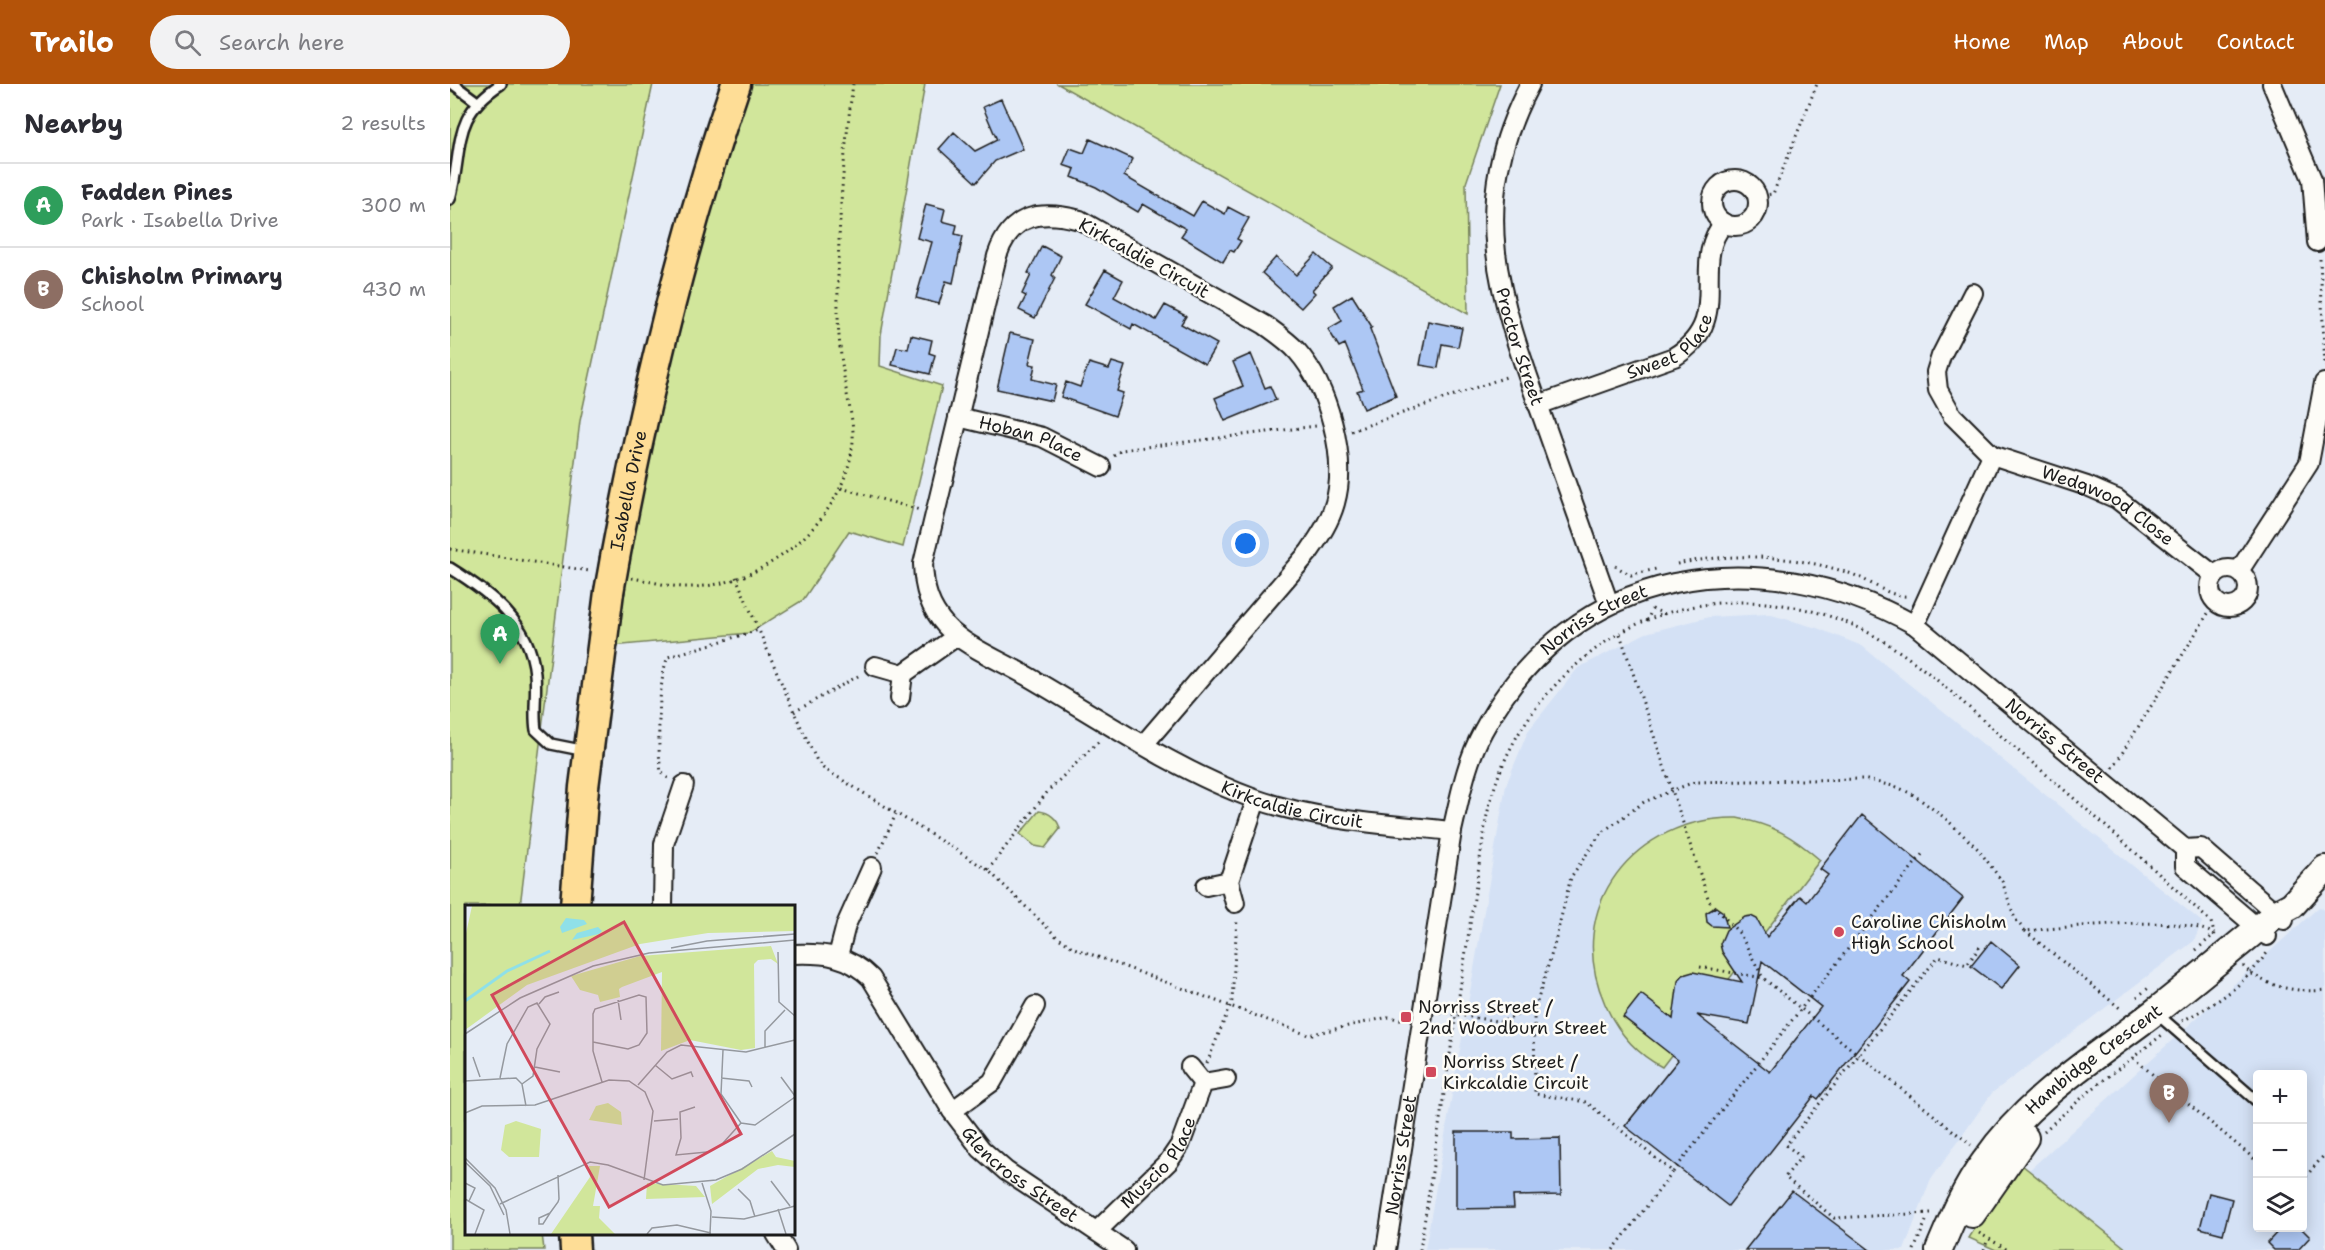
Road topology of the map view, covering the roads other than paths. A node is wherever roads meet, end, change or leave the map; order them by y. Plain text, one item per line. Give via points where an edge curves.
1 (453, 84) edge
2 (501, 84) edge
3 (736, 84) edge
4 (1530, 84) edge
5 (2271, 84) edge
6 (476, 101) junction
7 (450, 199) edge
8 (1724, 223) junction
9 (2317, 242) road end
10 (1973, 293) dead end
11 (2324, 383) edge
12 (1538, 405) junction
13 (958, 417) junction
14 (1992, 454) junction
15 (1101, 467) road end
16 (450, 568) edge
17 (2239, 572) junction
18 (2214, 575) junction
19 (1609, 604) junction
20 (1915, 625) junction
21 (957, 636) junction
22 (875, 666) road end
23 (903, 674) junction
24 (900, 698) dead end
25 (1144, 744) junction
26 (588, 752) junction
27 (684, 784) road end
28 (1256, 800) junction
29 (1452, 831) junction
30 (872, 867) road end
31 (2325, 869) edge
32 (1229, 881) junction
33 (1206, 886) dead end
34 (1235, 903) road end
35 (575, 905) edge
36 (663, 905) edge
37 (2275, 926) junction
38 (795, 954) edge
39 (838, 956) junction
40 (1035, 1006) dead end
41 (2164, 1020) junction
42 (1226, 1079) dead end
43 (2253, 1098) edge
44 (952, 1111) junction
45 (1096, 1231) junction
46 (574, 1235) edge
47 (777, 1235) edge
48 (575, 1250) edge
49 (786, 1250) edge
50 (1124, 1250) edge
51 (1386, 1250) edge
52 (1939, 1250) edge
53 (1956, 1250) edge

1 - 6 lane
2 - 6 lane
3 - 26 main road, Isabella Drive via 672,291 634,455 611,575
4 - 12 street, Proctor Street via 1501,156 1494,204 1498,278 1510,327
5 - 9 street via 2313,179
6 - 7 lane via 465,116 460,133
8 - 8 street via 1717,217 1712,200 1721,185 1738,180 1753,188 1758,206 1750,221 1733,226
8 - 12 street, Sweet Place via 1712,244 1703,331 1691,346 1674,357
10 - 14 street, Wedgwood Close via 1941,356 1936,372 1938,390 1952,415
11 - 17 street via 2309,463
12 - 19 street, Proctor Street
13 - 15 street, Hoban Place via 1042,437
13 - 21 street, Kirkcaldie Circuit via 923,564 924,586 932,608
13 - 25 street, Kirkcaldie Circuit via 1002,239 1022,221 1039,215 1080,220 1265,325 1298,352 1314,374 1334,430 1340,474 1336,502 1325,529
14 - 18 street, Wedgwood Close via 2117,499
14 - 20 street
16 - 26 lane via 505,608 523,636 535,674 536,730 551,744
17 - 18 street via 2226,568
17 - 18 street via 2247,582 2244,599 2232,607 2216,602 2209,589
19 - 20 street, Norriss Street via 1680,580 1718,575 1758,576 1839,591
19 - 29 street, Norriss Street via 1552,644 1506,694 1482,732 1465,774
20 - 37 street, Norriss Street via 2108,772 2184,849 2201,848
21 - 23 street
21 - 25 street, Kirkcaldie Circuit
22 - 23 street
23 - 24 street
25 - 28 street, Kirkcaldie Circuit via 1203,778
26 - 35 main road, Isabella Drive
27 - 36 street via 664,844
28 - 29 street, Kirkcaldie Circuit via 1344,819
28 - 32 street
29 - 51 street, Norriss Street
30 - 39 street via 846,925
31 - 37 street, Hambidge Crescent
32 - 33 street
32 - 34 street
37 - 41 street, Hambidge Crescent via 2233,955
38 - 39 street, Glencross Street
39 - 44 street, Glencross Street via 860,966 871,978
40 - 44 street, Glencross Street via 992,1082
41 - 43 lane
41 - 52 street, Hambidge Crescent via 2066,1077 2012,1127 1969,1186
41 - 53 street, Hambidge Crescent via 2129,1055 2071,1093 2026,1136 1974,1211
42 - 45 street, Muscio Place via 1197,1076 1180,1145
44 - 45 street, Glencross Street via 981,1149 1006,1171
45 - 50 street, Glencross Street
46 - 48 main road
47 - 49 street

